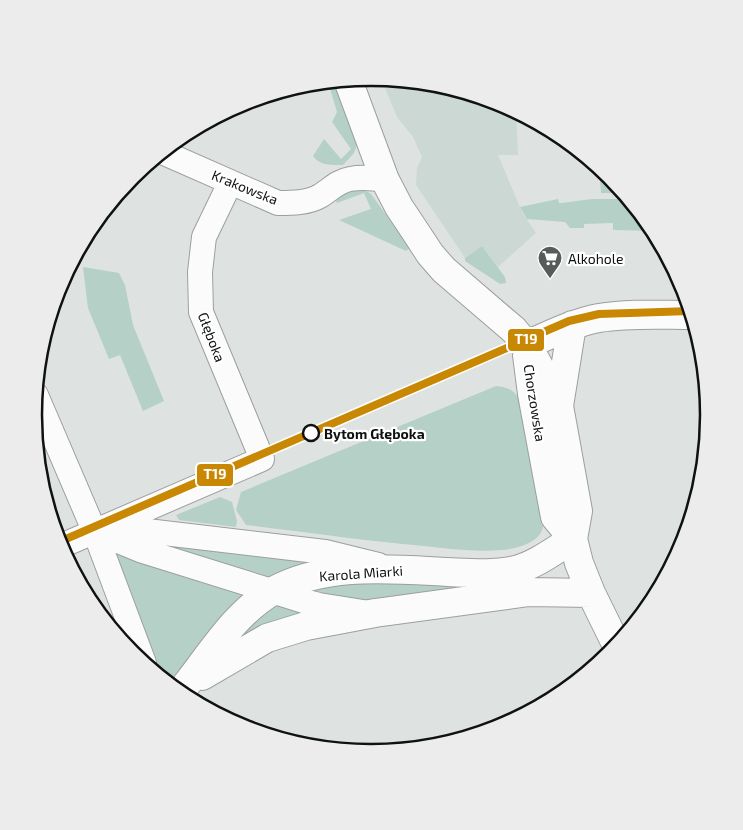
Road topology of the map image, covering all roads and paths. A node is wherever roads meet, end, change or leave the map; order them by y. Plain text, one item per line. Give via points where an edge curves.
1 (351, 87) edge
2 (169, 155) edge
3 (385, 180) junction
4 (230, 183) junction
5 (685, 315) edge
6 (572, 325) junction
7 (526, 345) junction
8 (559, 406) junction
9 (42, 409) edge
10 (95, 531) junction
11 (573, 539) junction
12 (69, 543) edge
13 (388, 568) junction
14 (273, 591) junction
15 (590, 593) junction
16 (375, 613) junction
17 (613, 638) edge
18 (138, 647) edge
19 (184, 685) edge
20 (185, 686) edge

1 - 3 main road
2 - 4 street, Krakowska
3 - 4 street, Krakowska via 350,179 318,198 297,203 278,203
3 - 7 main road via 430,254 458,283 514,330
4 - 10 street, Głęboka via 204,237 200,272 201,312 262,459
5 - 6 main road via 600,318
6 - 7 main road
6 - 8 main road
7 - 8 main road, Chorzowska
7 - 11 main road, Chorzowska via 555,517
8 - 11 main road, Chorzowska via 578,511
9 - 10 street
10 - 12 street
10 - 13 street via 147,531 315,551
10 - 14 street via 140,550
10 - 18 street
11 - 13 main road, Karola Miarki via 533,564 502,572
11 - 15 main road, Chorzowska
13 - 14 main road, Karola Miarki via 330,572
14 - 16 street via 319,605
14 - 19 main road, Karola Miarki via 238,620
15 - 16 main road, Karola Miarki via 529,592
15 - 17 main road, Chorzowska
16 - 20 main road, Karola Miarki via 306,626 267,638

